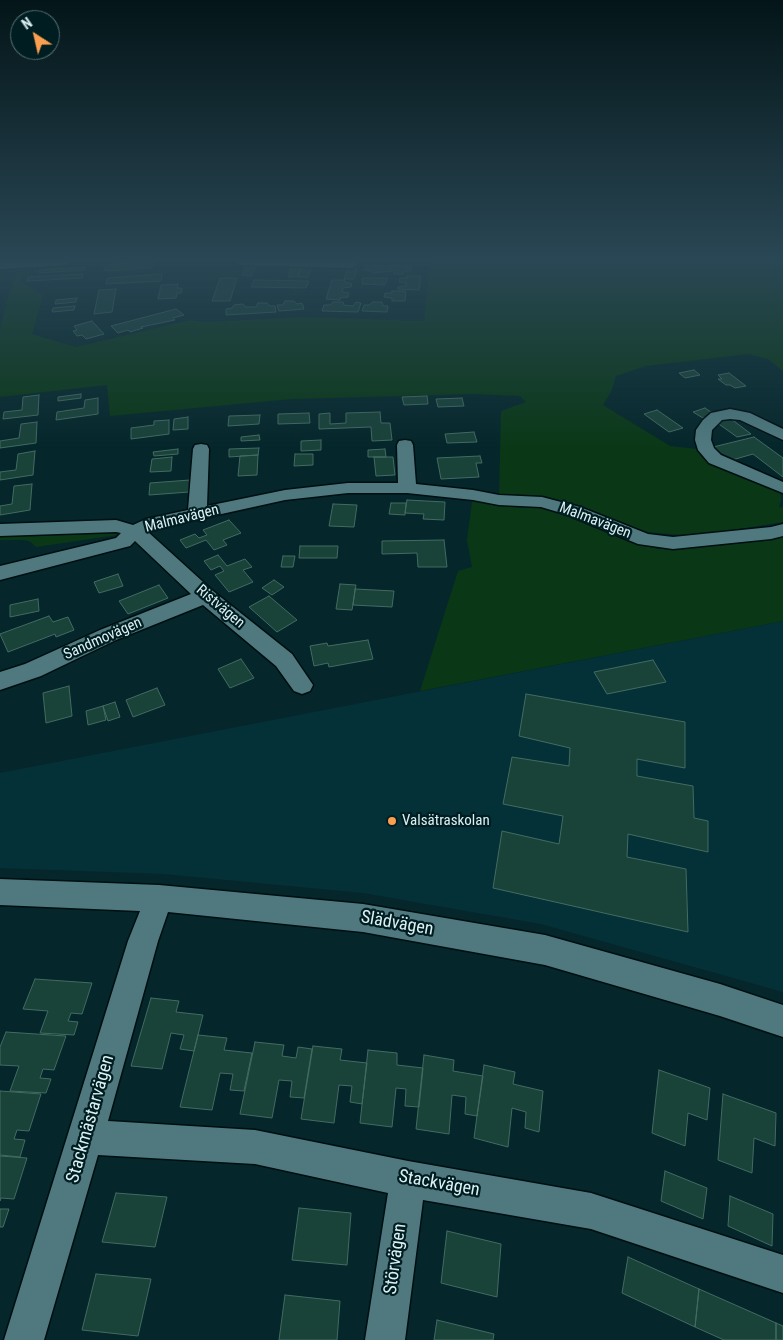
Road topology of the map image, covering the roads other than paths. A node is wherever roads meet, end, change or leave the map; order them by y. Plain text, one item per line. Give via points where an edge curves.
1 (783, 435) edge
2 (405, 445) dead end
3 (201, 449) dead end
4 (407, 488) junction
5 (783, 488) edge
6 (197, 514) junction
7 (0, 530) edge
8 (135, 530) junction
9 (783, 530) edge
10 (0, 572) edge
11 (206, 596) junction
12 (0, 681) edge
13 (302, 685) dead end
14 (0, 892) edge
15 (159, 898) junction
16 (783, 1021) edge
17 (86, 1137) junction
18 (408, 1179) junction
19 (783, 1274) edge
20 (24, 1340) edge
21 (385, 1340) edge

1 - 5 street via 744,416 730,414 717,416 709,423 703,440 706,450 715,459
2 - 4 street
3 - 6 street
4 - 6 street, Malmavägen via 348,488 285,495
4 - 9 street, Malmavägen via 542,502 574,511 649,541 673,543
6 - 8 street, Malmavägen
7 - 8 street, Malmavägen via 116,526
8 - 10 street, Malmavägen via 122,542
8 - 11 street, Ristvägen
11 - 12 street, Sandmovägen
11 - 13 street, Ristvägen via 284,660
14 - 15 street, Slädvägen
15 - 16 street, Slädvägen via 363,918 545,950
15 - 17 street, Stackmästarvägen via 143,941
17 - 18 street, Stackvägen via 255,1147
17 - 20 street, Stackmästarvägen
18 - 19 street, Stackvägen via 591,1211
18 - 21 street, Störvägen

